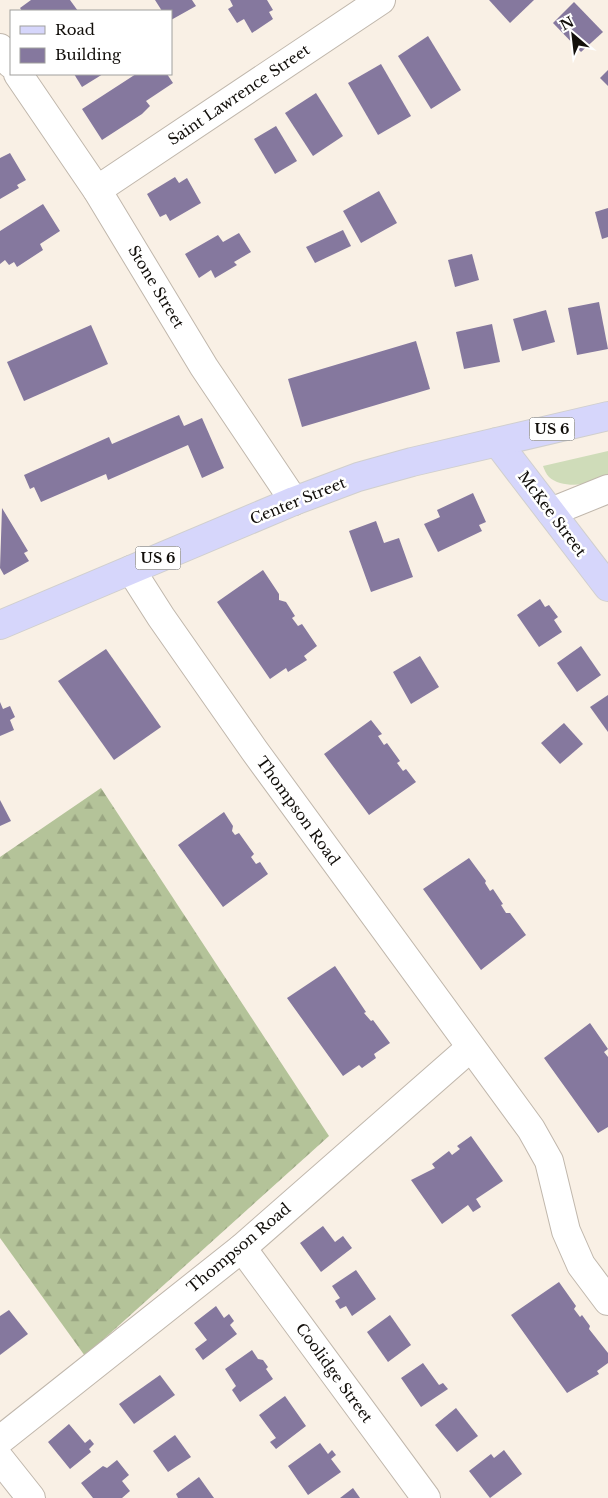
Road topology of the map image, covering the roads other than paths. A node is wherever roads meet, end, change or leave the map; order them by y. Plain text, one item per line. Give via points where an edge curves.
1 (381, 0) edge
2 (0, 48) edge
3 (10, 63) edge
4 (19, 75) edge
5 (97, 190) junction
6 (608, 416) edge
7 (497, 442) junction
8 (608, 489) edge
9 (294, 501) junction
10 (551, 512) junction
11 (131, 570) junction
12 (608, 587) edge
13 (0, 625) edge
14 (470, 1048) junction
15 (242, 1248) junction
16 (608, 1301) edge
17 (0, 1440) edge
18 (0, 1459) edge
19 (31, 1498) edge
20 (426, 1498) edge

1 - 5 street, Saint Lawrence Street
2 - 3 street
4 - 5 street, Stone Street
5 - 9 street, Stone Street via 204,367
6 - 7 main road, Center Street / US 6
7 - 9 main road, Center Street / US 6 via 384,469
7 - 10 main road, McKee Street
8 - 10 street
9 - 11 main road, Center Street / US 6
10 - 12 main road, McKee Street
11 - 13 main road, Center Street / US 6
11 - 14 street, Thompson Road via 254,750
14 - 15 street, Thompson Road
14 - 16 street, Thompson Road via 531,1129 549,1161 566,1231 581,1265
15 - 17 street, Thompson Road
15 - 20 street, Coolidge Street
18 - 19 street

